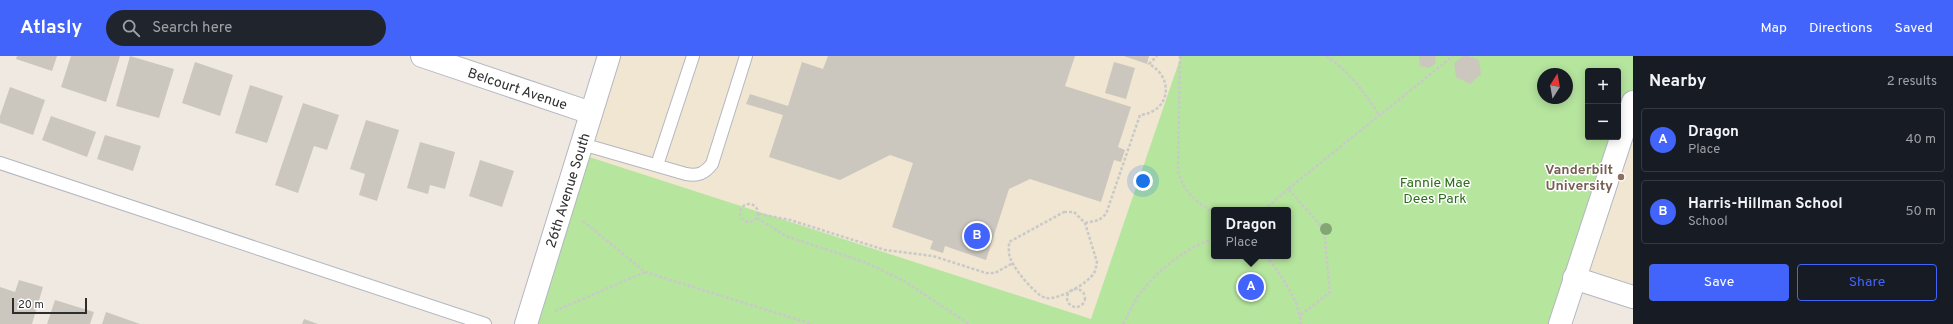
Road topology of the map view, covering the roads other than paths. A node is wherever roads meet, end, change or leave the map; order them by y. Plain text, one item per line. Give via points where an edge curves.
1 (422, 56) edge
2 (609, 56) edge
3 (693, 56) edge
4 (746, 56) edge
5 (1633, 102) edge
6 (591, 113) junction
7 (582, 144) junction
8 (0, 163) edge
9 (657, 165) junction
10 (1574, 278) junction
11 (1633, 297) edge
12 (485, 324) edge
13 (526, 324) edge
14 (1560, 324) edge

1 - 6 street, Belcourt Avenue
2 - 6 street, 26th Avenue South
3 - 9 lane
4 - 9 lane via 712,164 708,169 702,174 695,175
5 - 10 street
6 - 7 street, 26th Avenue South
7 - 9 lane
7 - 13 street, 26th Avenue South
8 - 12 lane
10 - 11 street
10 - 14 street

